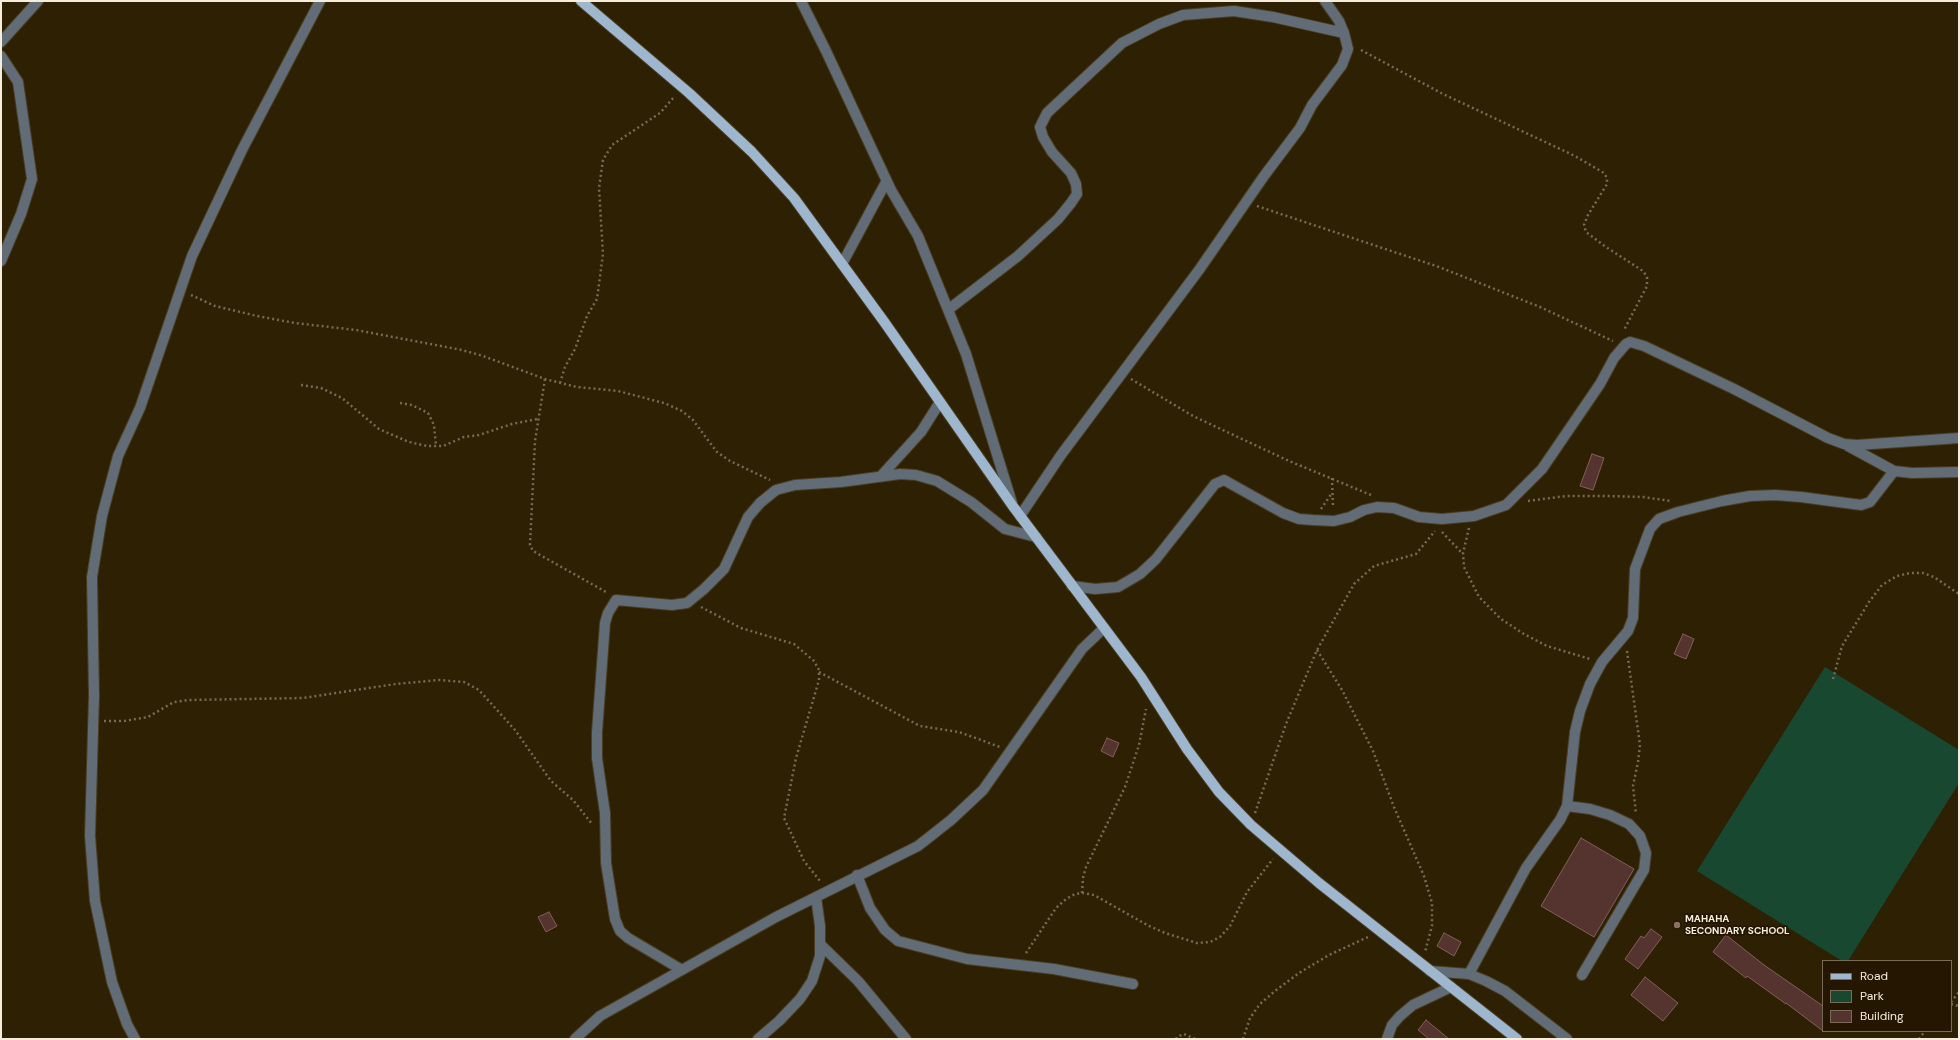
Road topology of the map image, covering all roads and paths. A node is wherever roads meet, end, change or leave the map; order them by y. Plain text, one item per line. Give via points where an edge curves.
1 (38, 1) edge
2 (320, 1) edge
3 (581, 1) edge
4 (801, 1) edge
5 (1324, 1) edge
6 (1345, 38) junction
7 (1, 42) edge
8 (1, 56) edge
9 (682, 87) junction
10 (886, 182) junction
11 (1245, 202) junction
12 (1, 260) edge
13 (842, 264) junction
14 (180, 289) junction
15 (948, 309) junction
16 (1620, 347) junction
17 (1122, 374) junction
18 (545, 379) junction
19 (560, 383) junction
20 (300, 385) dead end
21 (400, 402) dead end
22 (940, 402) junction
23 (538, 419) junction
24 (1959, 438) edge
25 (1844, 444) junction
26 (436, 446) junction
27 (1894, 471) junction
28 (1959, 472) edge
29 (881, 476) junction
30 (1332, 478) junction
31 (786, 487) junction
32 (1012, 505) junction
33 (1506, 505) junction
34 (1696, 507) junction
35 (1394, 508) junction
36 (1020, 516) junction
37 (1474, 516) junction
38 (1334, 521) junction
39 (1036, 537) junction
40 (1463, 553) junction
41 (1072, 586) junction
42 (1959, 594) edge
43 (616, 600) junction
44 (691, 600) junction
45 (1104, 628) junction
46 (1624, 635) junction
47 (1317, 650) junction
48 (1602, 662) junction
49 (819, 672) junction
50 (1833, 679) dead end
51 (1150, 691) junction
52 (94, 722) junction
53 (1010, 751) junction
54 (1567, 806) junction
55 (1251, 825) junction
56 (1640, 836) junction
57 (606, 841) junction
58 (1281, 850) junction
59 (857, 875) junction
60 (828, 891) junction
61 (1082, 893) junction
62 (816, 897) junction
63 (1380, 932) junction
64 (820, 944) junction
65 (1421, 964) junction
66 (1018, 966) junction
67 (682, 970) junction
68 (1430, 971) junction
69 (1469, 974) junction
70 (1582, 975) dead end
71 (1133, 984) dead end
72 (1451, 987) junction
73 (1959, 992) edge
74 (1952, 1002) edge
75 (135, 1039) edge
76 (575, 1039) edge
77 (758, 1039) edge
78 (906, 1039) edge
79 (1176, 1039) edge
80 (1195, 1039) edge
81 (1243, 1039) edge
82 (1388, 1039) edge
83 (1517, 1039) edge
84 (1567, 1039) edge

1 - 7 street
2 - 14 street via 242,150 192,256
3 - 9 main road
4 - 10 street
5 - 6 street via 1339,21
6 - 11 street via 1347,56 1342,65 1312,105 1300,128
6 - 15 street via 1273,17 1234,11 1183,15 1122,43 1047,113 1040,127 1052,152 1072,173 1077,194 1058,219 1018,256
6 - 16 path via 1443,94 1576,156 1604,173 1607,184 1584,225 1586,232 1643,271 1647,278 1647,286 1623,333
8 - 12 street via 18,82 32,179 21,214
9 - 13 main road via 752,152 789,192
9 - 19 path via 660,113 612,145 603,160 599,188 602,254 598,299 587,316
10 - 13 street
10 - 15 street via 918,236
11 - 16 path via 1439,267 1526,302
11 - 17 street via 1200,270
13 - 22 main road
14 - 18 path via 215,306 257,316 356,330 462,350
14 - 52 street via 140,408 118,456 102,516 92,577
15 - 32 street via 966,354
16 - 25 street via 1630,342 1644,346
16 - 33 street via 1588,402 1542,469
17 - 30 path via 1193,416
17 - 36 street
18 - 19 path
18 - 23 path
19 - 31 path via 618,391 664,403 682,411 693,420 717,452 730,461
20 - 26 path via 321,388 342,398 379,429 410,442
21 - 26 path via 428,413 434,425
22 - 29 street via 921,432
22 - 32 main road
23 - 26 path
23 - 43 path via 530,546
24 - 25 street
25 - 27 street
27 - 28 street via 1912,474
27 - 34 street via 1870,502 1861,505 1775,495 1743,497
29 - 31 street
29 - 39 street via 916,474 936,481 971,502 1005,529
30 - 35 path
30 - 38 path
31 - 44 street via 776,490 748,517 724,569
32 - 36 main road
33 - 34 path via 1566,496 1607,496 1643,497
33 - 37 street
34 - 46 street via 1659,519 1650,529 1635,569 1633,618
35 - 37 street via 1418,517 1442,519
35 - 38 street via 1364,510
36 - 39 main road
37 - 40 path
38 - 41 street via 1299,519 1264,504 1232,483 1219,481 1176,531 1156,559 1140,574 1118,587 1095,589
39 - 41 main road
40 - 47 path via 1437,528 1416,554 1374,566 1354,584
40 - 48 path via 1464,567 1479,597 1501,619 1547,646
41 - 45 main road
42 - 50 path via 1934,577 1923,573 1897,576 1882,585 1868,602 1842,646
43 - 44 street via 672,605
43 - 57 street via 608,613 606,623 596,732
44 - 49 path via 741,628 794,644 814,660
45 - 51 main road
45 - 53 street via 1082,649
46 - 48 street
46 - 56 path via 1640,745 1632,792
47 - 55 path via 1286,724
47 - 65 path via 1342,690 1373,751 1424,876 1432,903 1432,926
48 - 54 street via 1590,684 1575,732
49 - 53 path via 920,726 959,732
49 - 60 path via 820,680 796,758 784,818 804,861
51 - 55 main road via 1187,749 1219,792
51 - 61 path via 1139,745 1125,787 1086,867
52 - 57 path via 148,717 174,702 189,700 303,698 396,684 439,680 464,682 479,690 515,730 550,781 573,800
52 - 75 street via 90,836 95,902 112,982
53 - 59 street via 983,790 951,820 918,846
54 - 56 street via 1610,815 1629,824
54 - 69 street via 1526,868
55 - 58 main road
56 - 70 street via 1646,853 1644,870
57 - 67 street via 606,863 615,919 620,931
58 - 61 path via 1247,892 1230,926 1220,937 1210,942 1197,942 1166,933 1094,895
58 - 63 main road
59 - 60 street
59 - 66 street via 870,908 885,930 898,941 966,959
60 - 62 street
61 - 66 path via 1066,899 1056,908
62 - 64 street
62 - 67 street
63 - 65 main road
63 - 81 path via 1329,955 1275,991 1260,1004 1250,1018
64 - 77 street via 820,956 812,981 795,1005
64 - 78 street via 858,981
65 - 68 main road
66 - 71 street via 1054,969
67 - 76 street via 600,1016
68 - 69 street
68 - 72 main road
69 - 84 street via 1505,991
72 - 82 street via 1414,1005 1400,1016 1392,1025
72 - 83 main road
73 - 74 path
79 - 80 path via 1177,1036 1184,1034

